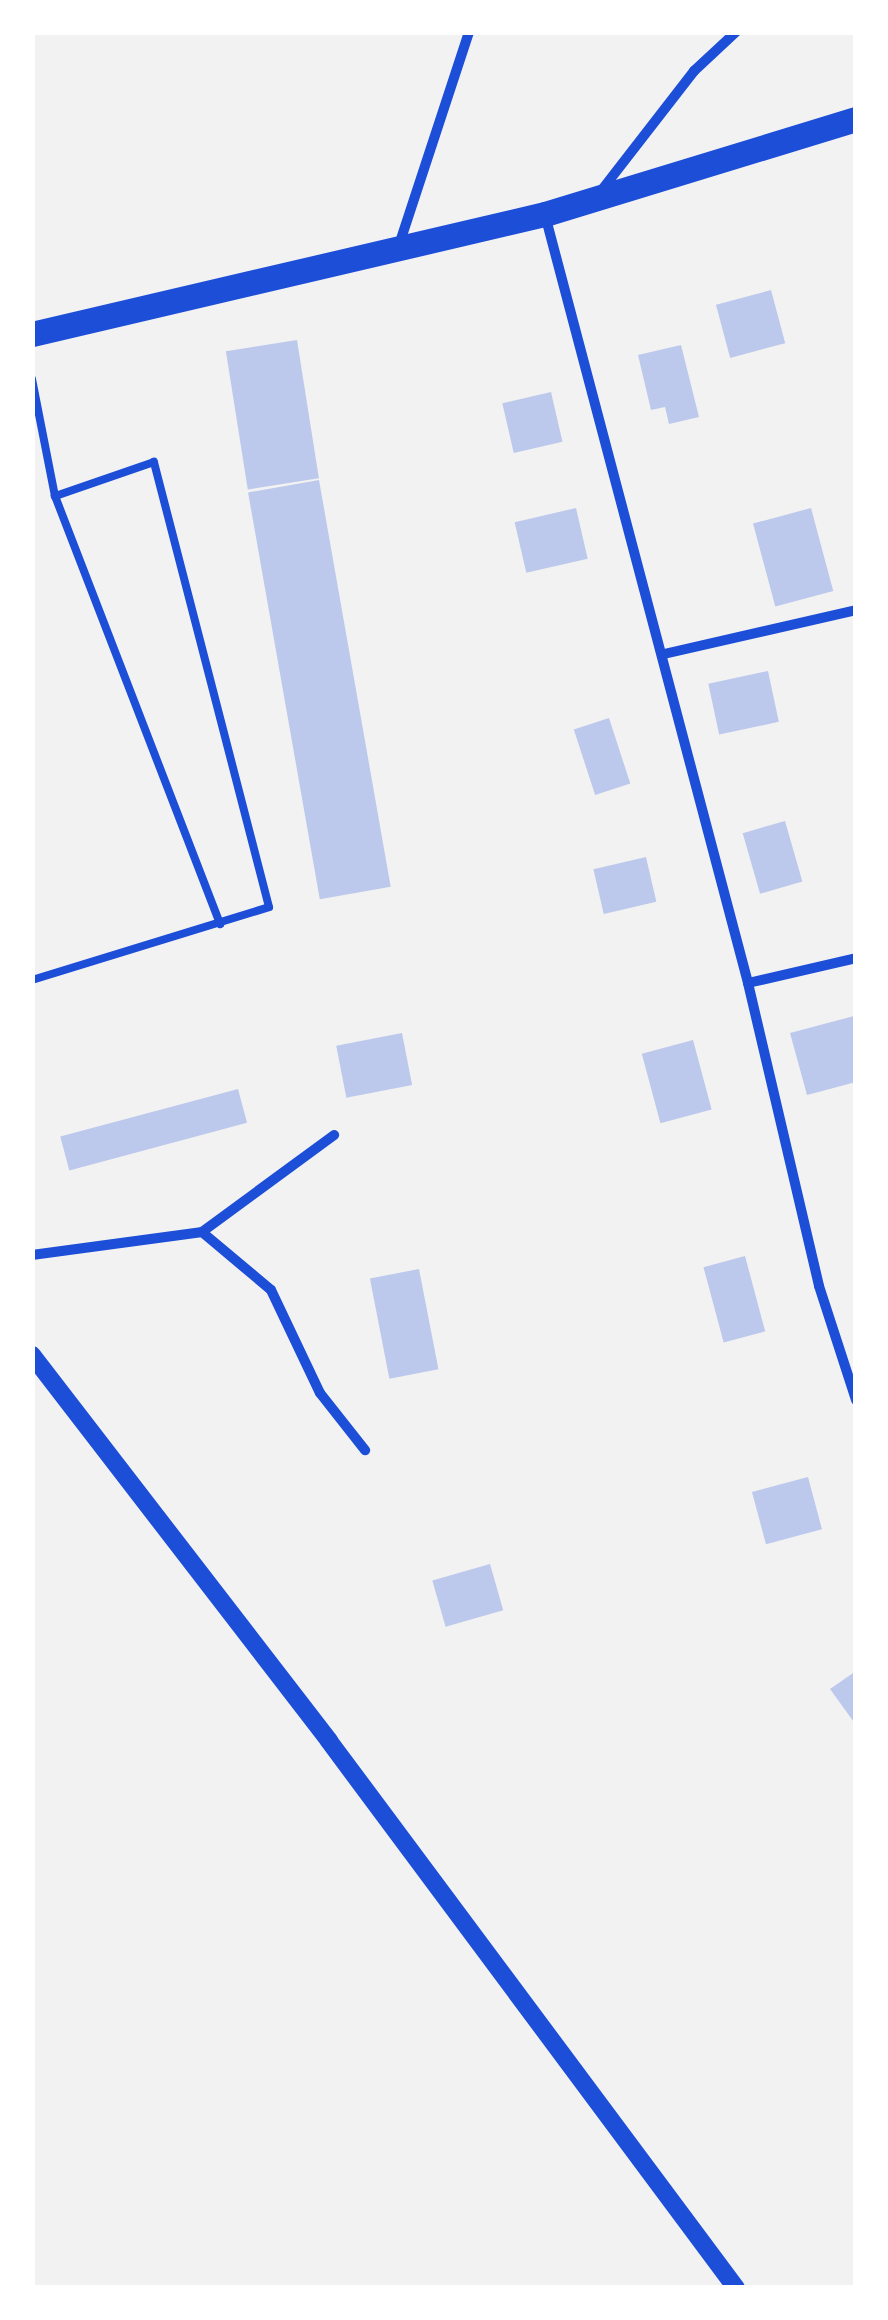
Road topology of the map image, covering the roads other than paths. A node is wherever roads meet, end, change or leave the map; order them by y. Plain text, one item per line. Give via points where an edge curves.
1 (469, 32) edge
2 (736, 32) edge
3 (856, 119) edge
4 (595, 199) junction
5 (545, 214) junction
6 (398, 248) junction
7 (32, 334) edge
8 (32, 379) edge
9 (55, 496) junction
10 (856, 610) edge
11 (664, 654) junction
12 (220, 924) junction
13 (856, 958) edge
14 (32, 980) edge
15 (748, 982) junction
16 (334, 1135) dead end
17 (202, 1232) junction
18 (32, 1255) edge
19 (32, 1355) edge
20 (856, 1400) edge
21 (365, 1450) dead end
22 (736, 2288) edge

1 - 6 street
2 - 4 street via 694,71
3 - 4 main road
4 - 5 main road
5 - 6 main road
5 - 11 street
6 - 7 main road
8 - 9 lane
9 - 12 lane
9 - 12 lane via 154,462 268,907
10 - 11 street
11 - 15 street
12 - 14 lane
13 - 15 street
15 - 20 street via 819,1286
16 - 17 street
17 - 18 street
17 - 21 street via 271,1290 320,1393
19 - 22 street

